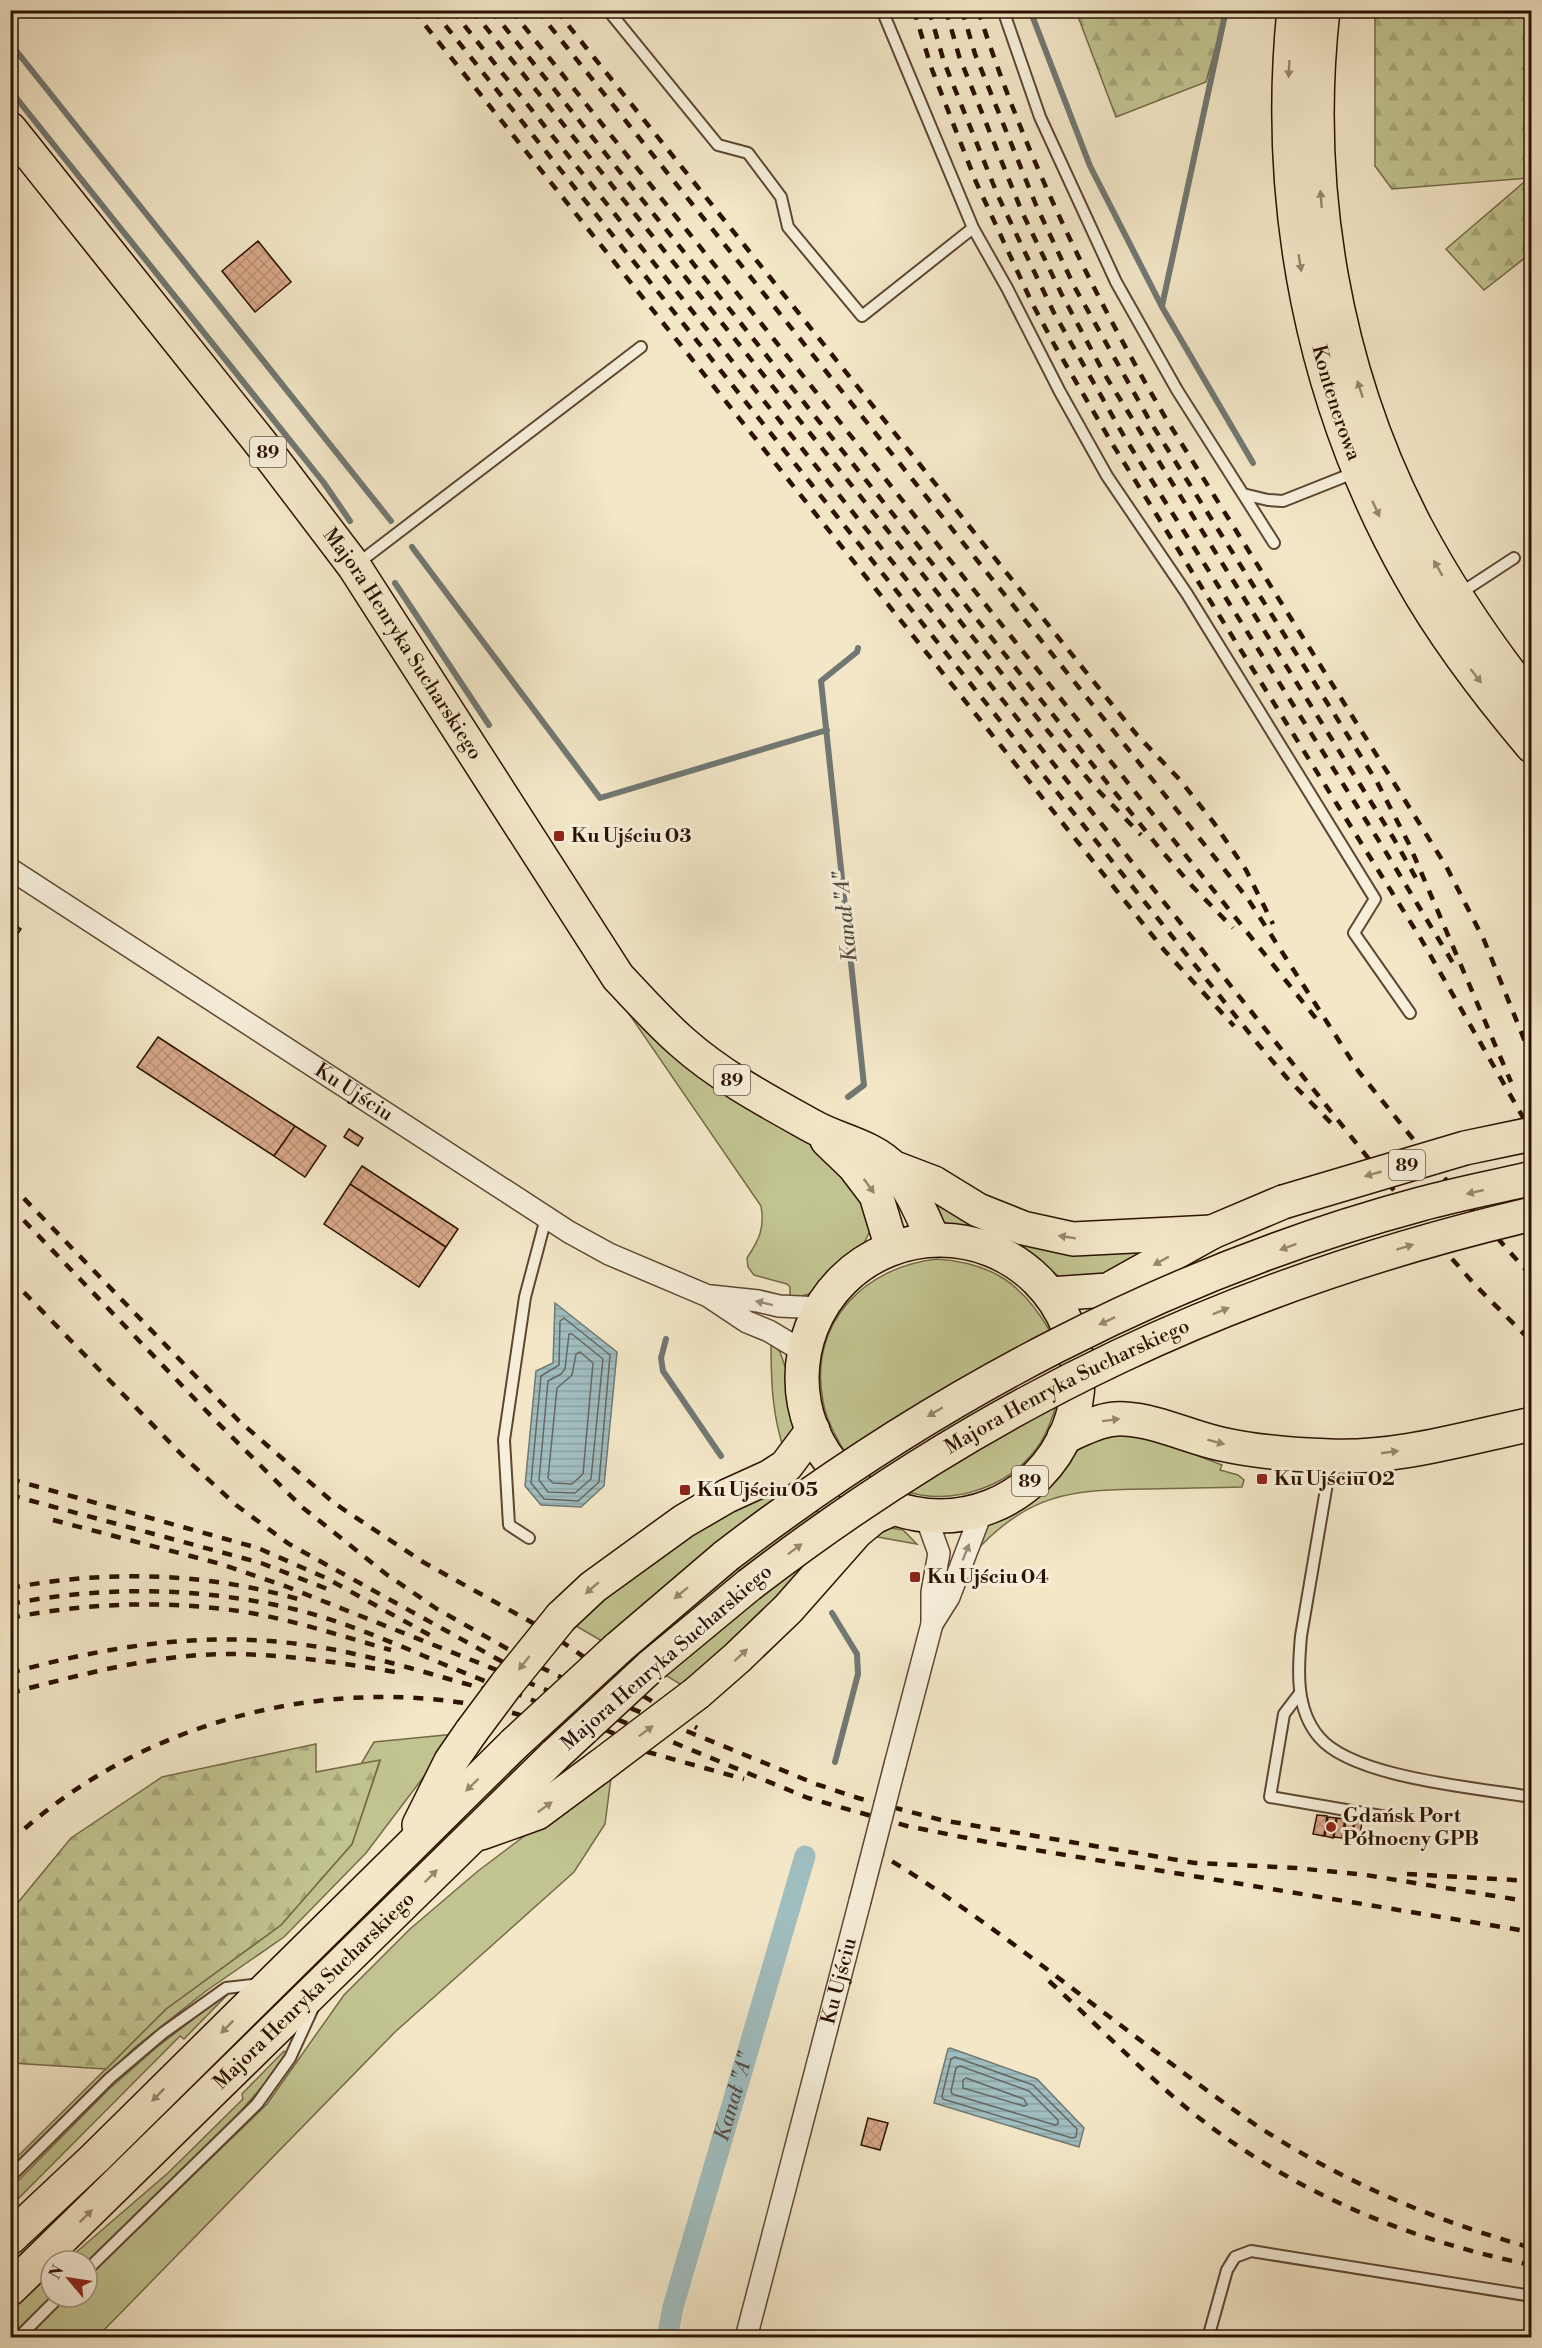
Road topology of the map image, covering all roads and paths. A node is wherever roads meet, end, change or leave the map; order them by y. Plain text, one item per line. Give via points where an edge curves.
1 (608, 10) edge
2 (882, 10) edge
3 (1003, 10) edge
4 (1294, 10) edge
5 (1323, 10) edge
6 (10, 129) edge
7 (973, 228) junction
8 (641, 347) dead end
9 (1359, 471) junction
10 (1243, 494) junction
11 (1274, 543) dead end
12 (1514, 558) dead end
13 (354, 566) junction
14 (1444, 604) junction
15 (1532, 702) edge
16 (1532, 746) edge
17 (10, 869) edge
18 (1410, 1013) dead end
19 (815, 1128) junction
20 (1532, 1134) edge
21 (892, 1167) junction
22 (1532, 1178) edge
23 (1532, 1214) edge
24 (546, 1218) junction
25 (1212, 1232) junction
26 (933, 1239) junction
27 (892, 1248) junction
28 (1050, 1294) junction
29 (708, 1296) junction
30 (821, 1308) junction
31 (804, 1352) junction
32 (1532, 1424) edge
33 (813, 1430) junction
34 (1064, 1437) junction
35 (1332, 1456) junction
36 (894, 1508) junction
37 (982, 1511) junction
38 (926, 1516) junction
39 (529, 1538) dead end
40 (932, 1624) junction
41 (1300, 1693) junction
42 (1532, 1797) edge
43 (1387, 1817) dead end
44 (471, 1836) junction
45 (410, 1846) junction
46 (325, 1981) junction
47 (272, 1982) junction
48 (10, 2177) edge
49 (10, 2238) edge
50 (99, 2258) edge
51 (10, 2289) edge
52 (1532, 2296) edge
53 (47, 2309) edge
54 (18, 2337) edge
55 (746, 2337) edge
56 (1208, 2337) edge

1 - 7 lane via 718,145 748,153 782,196 788,227 862,316
2 - 7 lane
3 - 10 lane via 1040,117 1116,282 1177,390
4 -> 9 main road, Kontenerowa via 1288,118 1297,241 1318,350
14 -> 5 main road, Kontenerowa via 1379,444 1342,327 1327,247 1318,159 1317,98
6 - 13 main road, Majora Henryka Sucharskiego / 89
7 - 18 lane via 1107,476 1187,594 1375,899 1354,933
8 - 13 lane
9 - 10 lane via 1282,501
9 -> 14 main road, Kontenerowa via 1387,534
10 - 11 lane
12 - 14 lane
13 - 19 main road, Majora Henryka Sucharskiego / 89 via 618,976 683,1044 729,1078
14 - 15 main road, Kontenerowa via 1489,646
14 -> 16 main road, Kontenerowa via 1461,656
17 - 24 street, Ku Ujściu
19 - 21 main road, Majora Henryka Sucharskiego / 89 via 864,1148
19 -> 27 main road, Majora Henryka Sucharskiego / 89 via 854,1166 876,1195
20 -> 25 main road, 89, bridge via 1465,1148 1283,1202
25 -> 21 main road, 89 via 1073,1239 1023,1228 978,1210 934,1183
21 - 26 main road, Majora Henryka Sucharskiego via 913,1196
22 -> 45 main road, Majora Henryka Sucharskiego, bridge via 1421,1204 1316,1236 1214,1274 1111,1319 983,1385 905,1431 789,1508 726,1556 617,1648
44 -> 23 main road, Majora Henryka Sucharskiego, bridge via 650,1667 802,1544 918,1465 1098,1365 1198,1320 1346,1265
24 - 29 street, Ku Ujściu via 609,1254
24 - 39 lane via 525,1297 504,1440 508,1525
25 -> 28 main road via 1108,1290
26 - 27 main road
26 - 28 main road via 984,1248 1011,1260
27 - 30 main road, 89 via 849,1274
28 - 34 main road via 1074,1342 1078,1361 1076,1400
30 -> 29 street, Ku Ujściu
29 - 31 street, Ku Ujściu
30 - 31 main road, 89
31 - 33 main road, 89 via 804,1397
35 -> 32 main road via 1389,1453
33 - 36 main road, 89 via 835,1467 869,1496
33 -> 45 main road, bridge via 786,1466 684,1521 594,1587 561,1617 451,1761
34 -> 35 main road via 1102,1421 1124,1419 1221,1444
34 - 37 main road, 89 via 1054,1455 1026,1485
35 - 41 lane via 1301,1636
36 - 38 main road, 89
44 -> 36 main road, bridge via 537,1813 697,1693 788,1609 856,1532 874,1517
37 - 38 main road, 89
40 -> 37 street, Ku Ujściu via 949,1597
38 - 40 street, Ku Ujściu via 939,1553 932,1592
40 - 55 street, Ku Ujściu, bridge
41 - 42 lane via 1319,1737 1342,1755 1377,1769
41 - 43 lane via 1284,1714 1270,1797
46 -> 44 main road, Majora Henryka Sucharskiego
45 - 47 main road, Majora Henryka Sucharskiego
46 - 50 lane via 290,2058 257,2104
51 -> 46 main road, Majora Henryka Sucharskiego
47 - 48 lane via 226,1988 163,2033 110,2078
47 -> 49 main road, Majora Henryka Sucharskiego
52 - 56 lane via 1251,2251 1235,2257 1227,2270
53 - 54 lane

